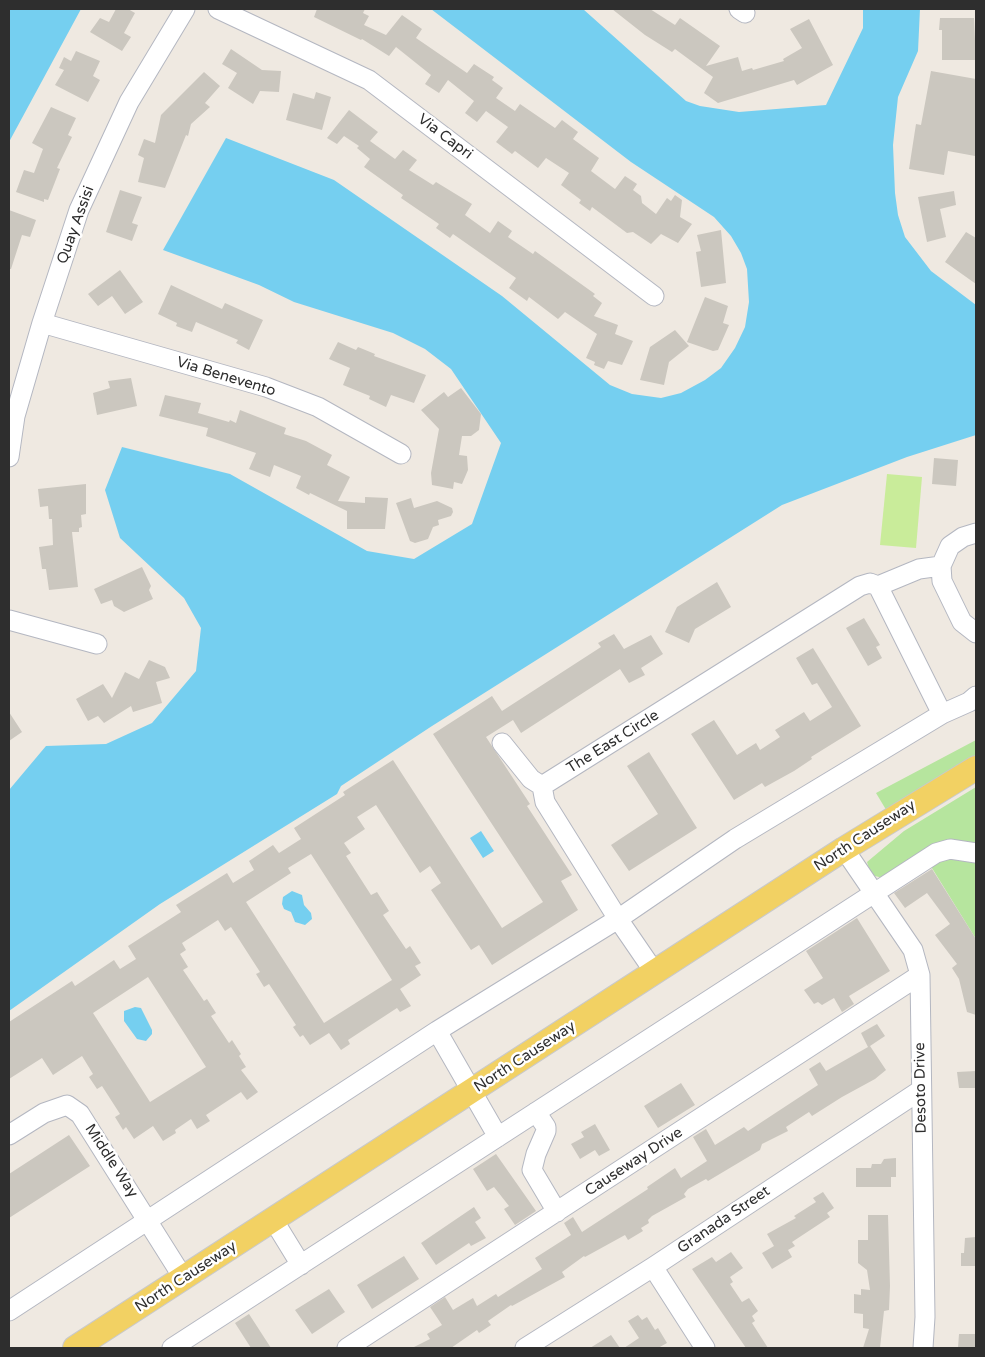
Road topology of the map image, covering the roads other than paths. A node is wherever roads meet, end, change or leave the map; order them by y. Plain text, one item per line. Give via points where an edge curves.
1 (185, 9) edge
2 (218, 9) edge
3 (654, 296) dead end
4 (42, 323) junction
5 (401, 454) dead end
6 (9, 457) edge
7 (976, 533) edge
8 (941, 566) junction
9 (874, 584) junction
10 (9, 620) edge
11 (976, 633) edge
12 (98, 644) dead end
13 (976, 696) edge
14 (942, 714) junction
15 (502, 743) dead end
16 (976, 768) edge
17 (542, 786) junction
18 (844, 850) junction
19 (974, 850) edge
20 (874, 893) junction
21 (618, 919) junction
22 (655, 973) junction
23 (920, 975) junction
24 (437, 1032) junction
25 (921, 1090) junction
26 (471, 1092) junction
27 (536, 1112) junction
28 (9, 1135) edge
29 (498, 1137) junction
30 (557, 1212) junction
31 (148, 1220) junction
32 (274, 1220) junction
33 (301, 1265) junction
34 (653, 1267) junction
35 (184, 1279) junction
36 (9, 1312) edge
37 (192, 1343) edge
38 (85, 1346) edge
39 (172, 1348) edge
40 (347, 1348) edge
41 (525, 1348) edge
42 (705, 1348) edge
43 (923, 1348) edge

1 - 4 street, Quay Assisi via 129,102 79,210
2 - 3 street, Via Capri via 369,80
4 - 5 street, Via Benevento via 266,387 318,407
4 - 6 street, Quay Assisi via 16,416
7 - 8 street via 950,546
8 - 9 street, The East Circle via 919,569
8 - 11 street via 942,581 962,622
9 - 14 street
9 - 17 street, The East Circle via 860,586
10 - 12 street
13 - 14 street
14 - 21 street via 735,839
15 - 17 street via 530,780
16 - 18 main road, North Causeway
17 - 21 street via 545,802
18 - 20 street, Desoto Drive
18 - 22 main road, North Causeway
19 - 20 street via 950,849 936,853
20 - 23 street, Desoto Drive via 913,950
20 - 27 street
21 - 22 street
21 - 24 street
22 - 26 main road, North Causeway
23 - 25 street, Desoto Drive
23 - 30 street, Causeway Drive
24 - 26 street
24 - 31 street
25 - 34 street, Granada Street
25 - 43 street, Desoto Drive
26 - 29 street
26 - 32 main road, North Causeway
27 - 29 street
27 - 30 street via 546,1131 532,1170
28 - 31 street, Middle Way via 44,1112 67,1105 80,1114
29 - 33 street
30 - 40 street, Causeway Drive
31 - 35 street, Middle Way
31 - 36 street
32 - 33 street
32 - 35 main road, North Causeway
33 - 37 street
34 - 41 street, Granada Street
34 - 42 street
35 - 38 main road, North Causeway
37 - 39 street

